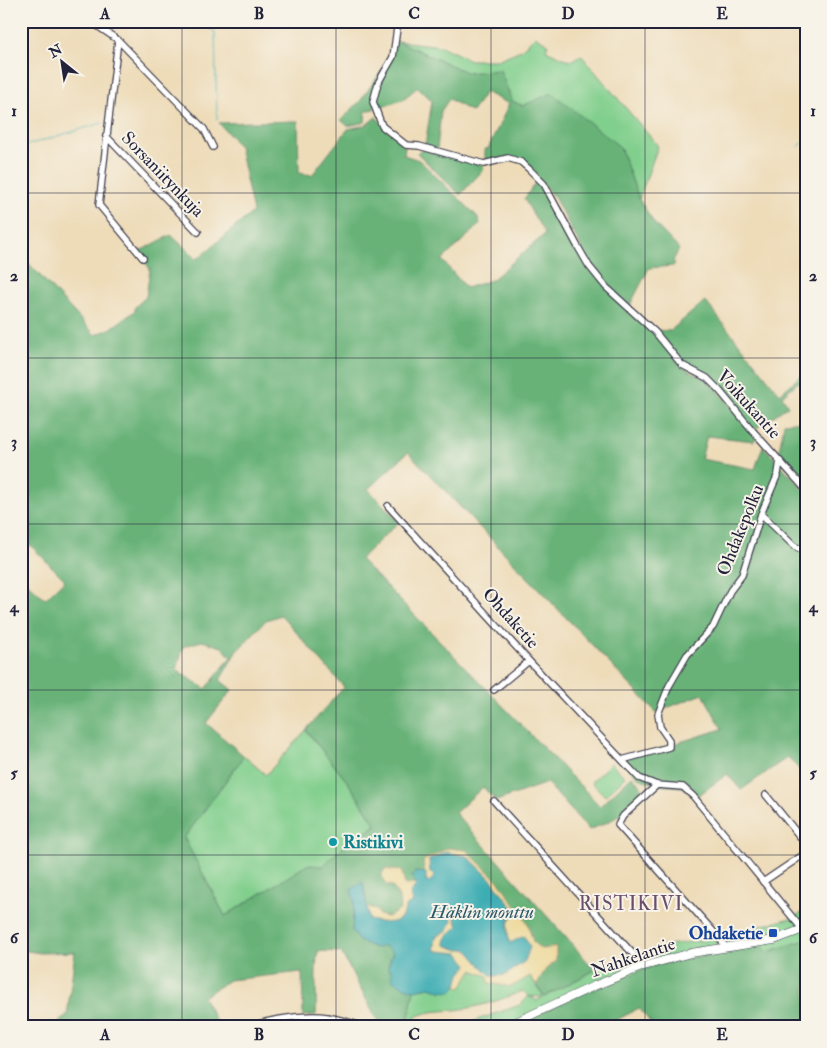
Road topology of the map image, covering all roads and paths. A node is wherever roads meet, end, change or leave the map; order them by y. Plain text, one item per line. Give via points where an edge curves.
1 (90, 21) edge
2 (398, 21) edge
3 (118, 40) junction
4 (106, 136) junction
5 (213, 147) dead end
6 (198, 232) dead end
7 (143, 258) dead end
8 (780, 461) junction
9 (806, 490) edge
10 (388, 506) dead end
11 (761, 514) junction
12 (806, 552) edge
13 (529, 661) junction
14 (494, 690) dead end
15 (622, 760) junction
16 (657, 785) junction
17 (766, 795) dead end
18 (494, 801) dead end
19 (806, 844) edge
20 (806, 854) edge
21 (763, 882) junction
22 (804, 929) edge
23 (726, 948) junction
24 (644, 966) junction
25 (250, 1027) edge
26 (364, 1027) edge
27 (505, 1027) edge

1 - 3 street
2 - 8 street, Voikukantie via 392,57 378,83 373,102 382,126 406,145 484,164 508,158 521,162 544,184 589,266 606,287 655,332 682,365 707,378
3 - 4 street
3 - 5 street via 204,129
4 - 6 street, Sorsaniitynkuja
4 - 7 street via 99,205
8 - 9 street, Voikukantie
8 - 11 street, Ohdakepolku via 778,474
10 - 13 street, Ohdaketie
11 - 12 street via 794,546
11 - 15 street, Ohdakepolku via 742,574 713,627 687,655 669,686 658,714 660,727 669,740 668,747
13 - 14 street
13 - 15 street, Ohdaketie
15 - 16 street, Ohdaketie via 639,778
16 - 21 street, Ohdaketie via 683,787 693,796
16 - 23 street via 622,816 618,826
17 - 19 street
18 - 24 street
20 - 21 street
21 - 22 street, Ohdaketie
22 - 23 main road, Nahkelantie via 774,940
23 - 24 main road, Nahkelantie via 691,953
24 - 27 main road, Nahkelantie
25 - 26 street via 276,1019 314,1016 326,1016

